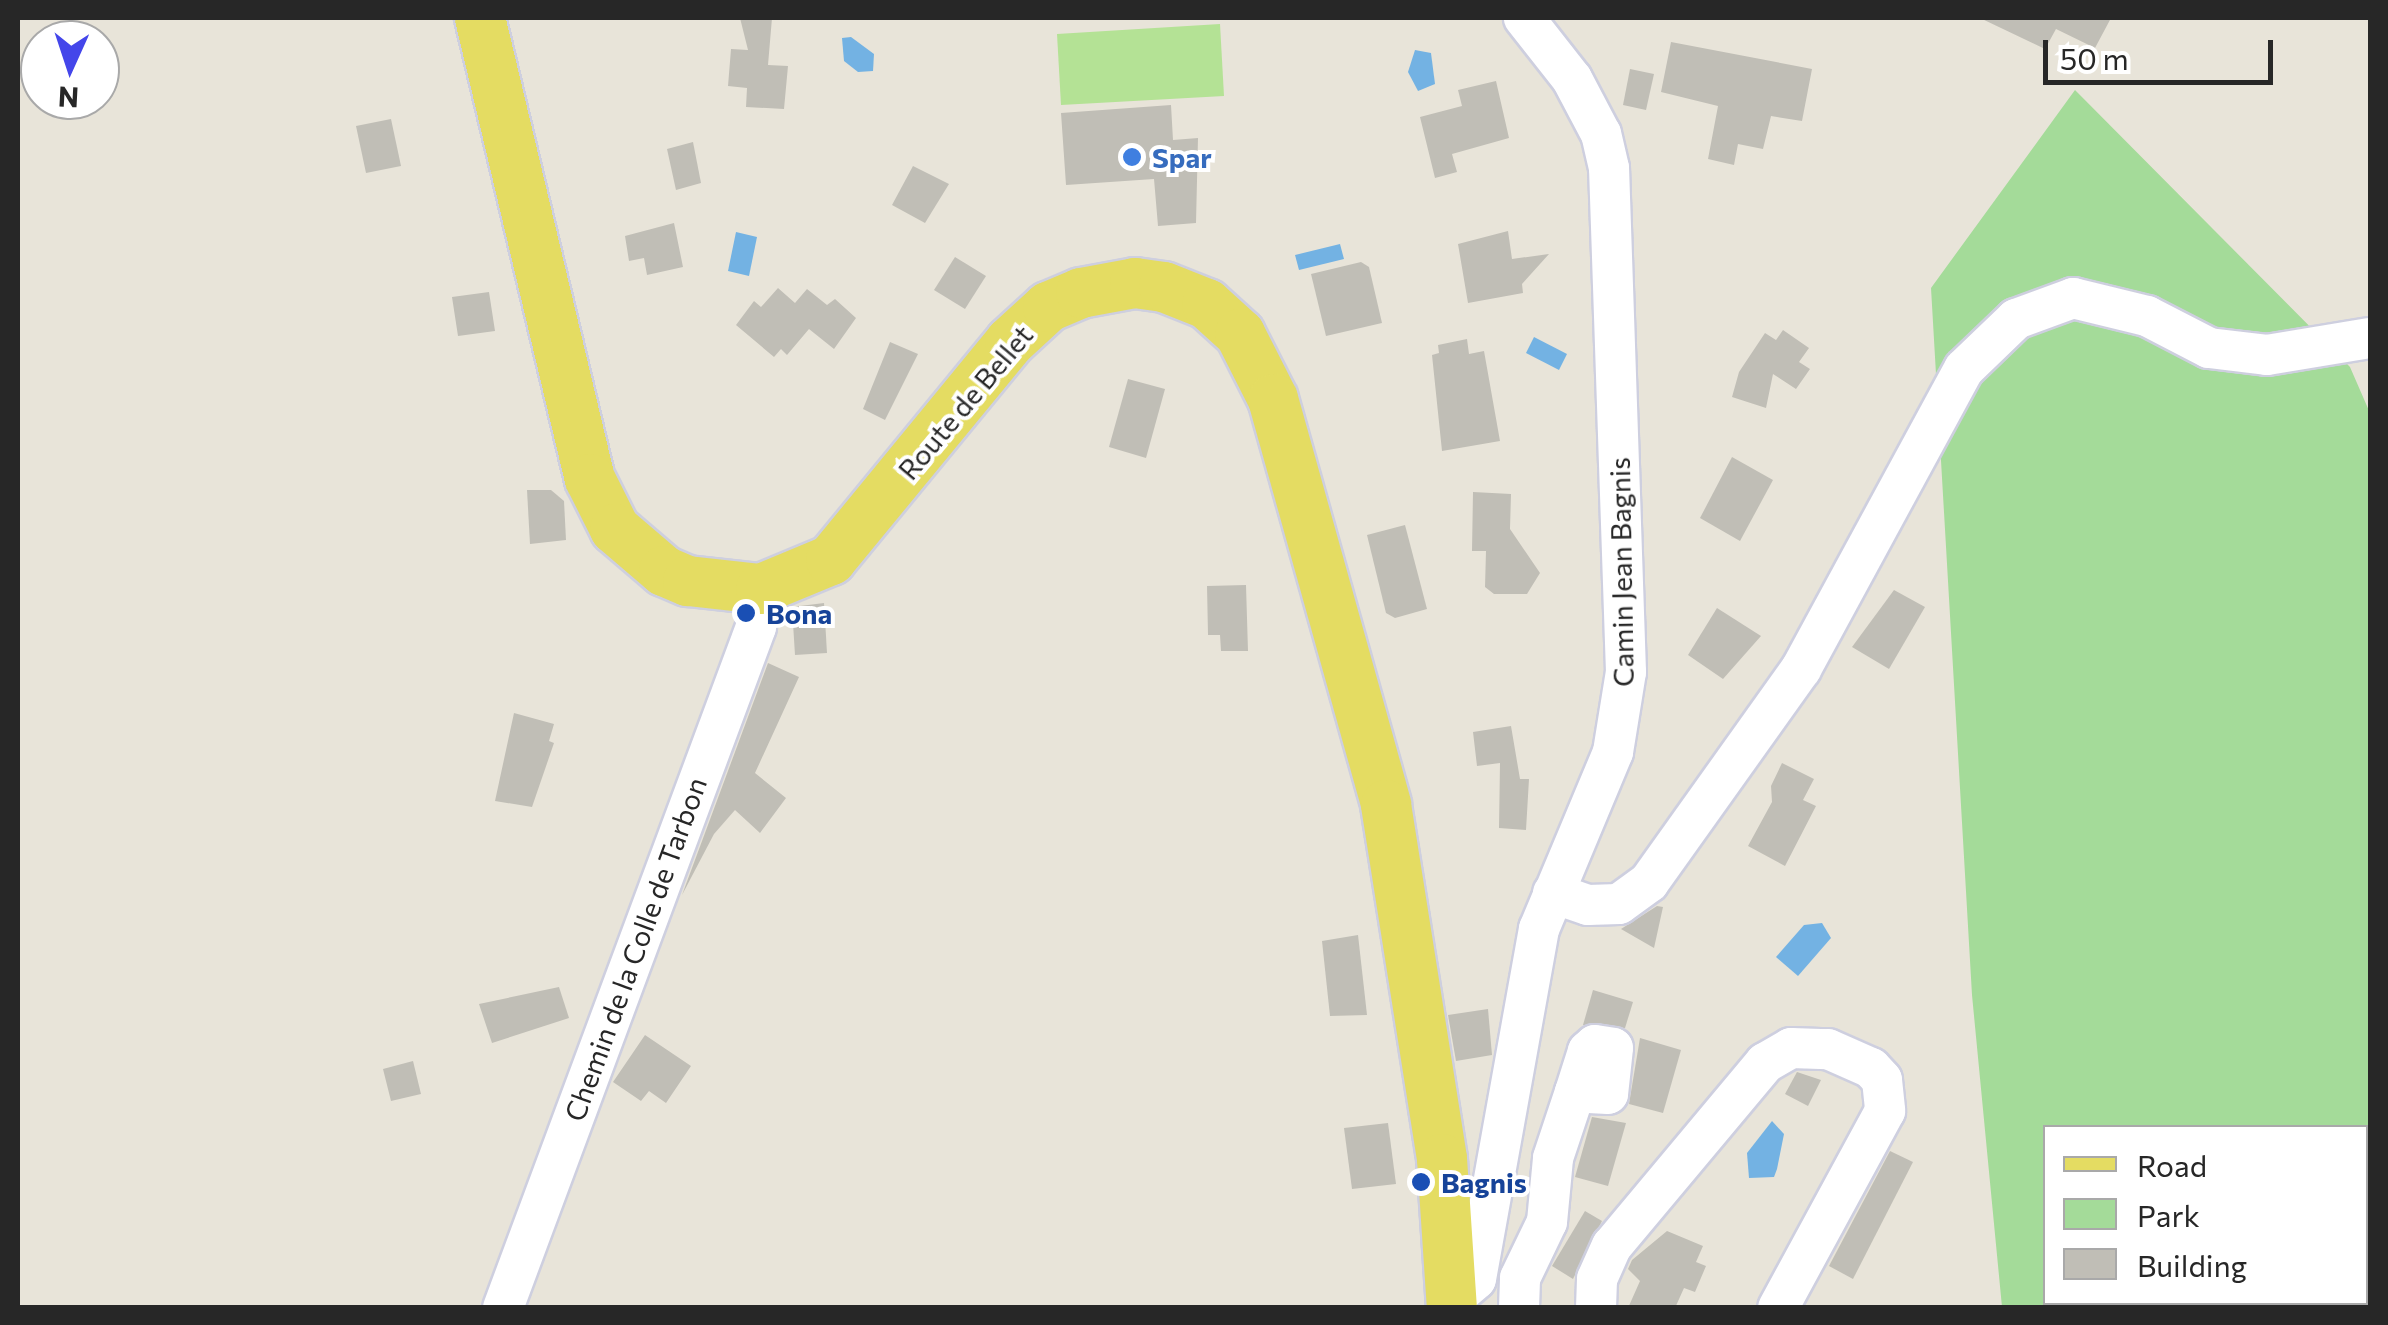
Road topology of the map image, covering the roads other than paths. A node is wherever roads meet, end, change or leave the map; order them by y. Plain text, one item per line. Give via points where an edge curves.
1 (480, 18) edge
2 (1524, 18) edge
3 (2370, 338) edge
4 (761, 589) junction
5 (1553, 893) junction
6 (1574, 1092) dead end
7 (1453, 1303) edge
8 (503, 1308) edge
9 (1519, 1308) edge
10 (1596, 1308) edge
11 (1778, 1308) edge

1 - 4 main road, Route de Bellet via 577,438 602,507 633,549 664,571 688,581
2 - 5 street, Camin Jean Bagnis via 1572,79 1601,134 1616,272 1626,672 1613,752
3 - 5 street via 2267,355 2209,348 2147,316 2073,298 2016,319 1964,369 1801,669 1649,882 1619,904 1588,905
4 - 7 main road, Route de Bellet via 816,570 846,548 1010,342 1048,307 1134,283 1186,294 1225,318 1254,354 1274,399 1386,805 1442,1159
4 - 8 street, Chemin de la Colle de Tarbon via 756,627
5 - 7 street, Camin Jean Bagnis via 1539,929 1476,1279
6 - 9 street via 1553,1158 1551,1206 1525,1264
10 - 11 street via 1598,1279 1612,1246 1765,1063 1791,1048 1828,1049 1871,1068 1882,1080 1885,1111

